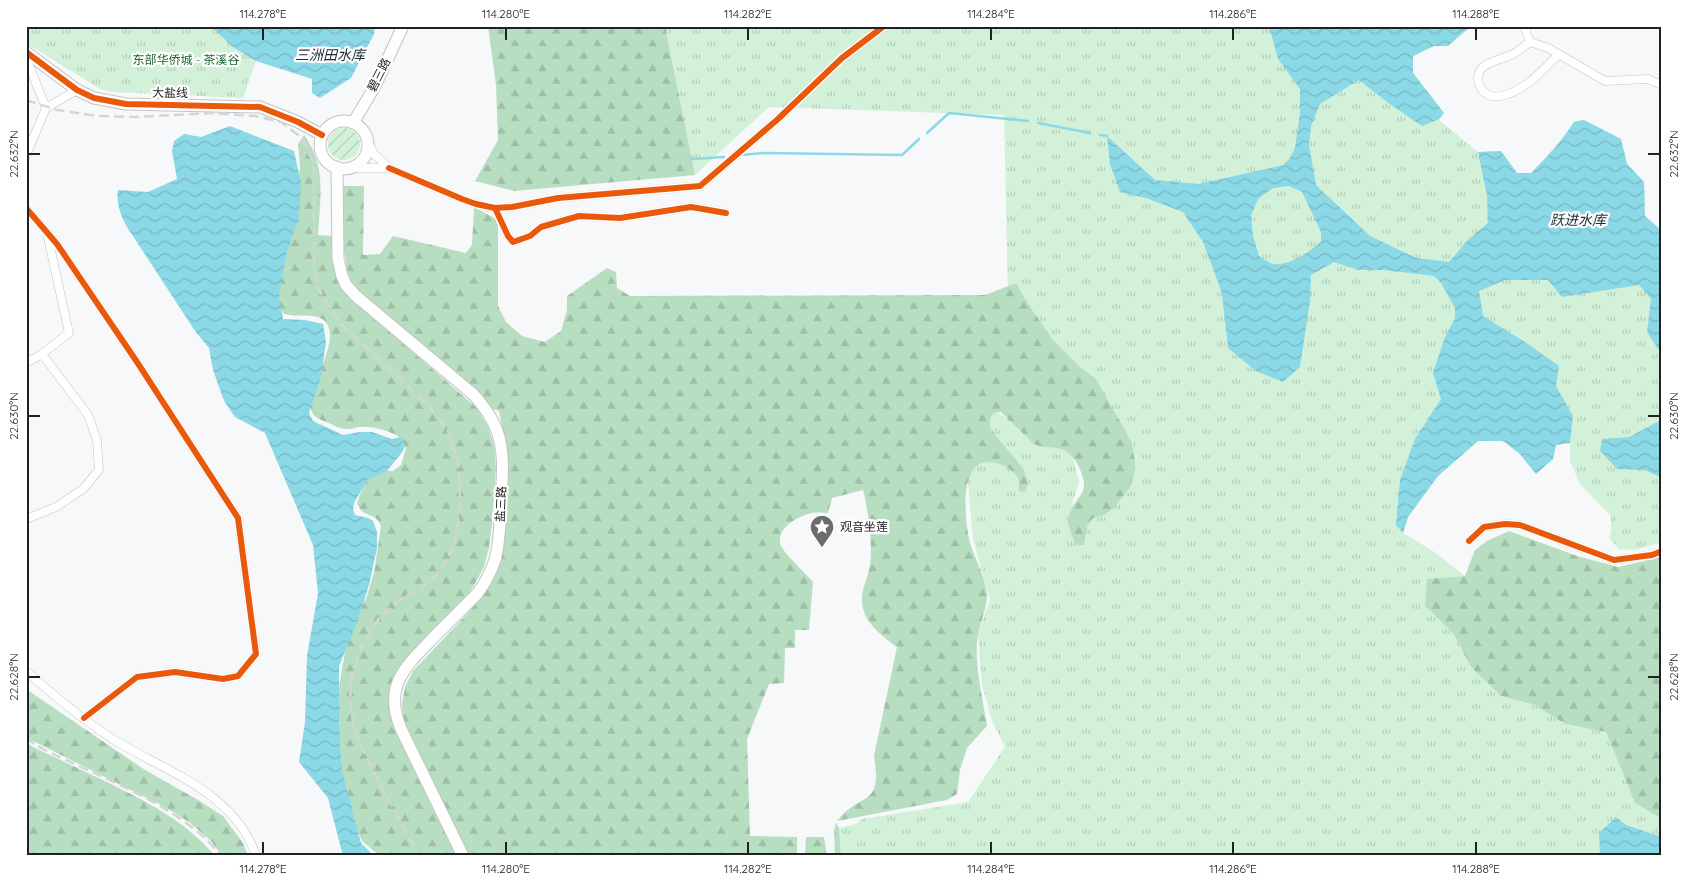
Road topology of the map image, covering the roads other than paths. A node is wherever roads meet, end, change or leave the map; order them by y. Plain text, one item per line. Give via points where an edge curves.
1 (403, 26) edge
2 (884, 26) edge
3 (1524, 26) edge
4 (1530, 42) junction
5 (26, 52) edge
6 (1558, 54) junction
7 (26, 58) edge
8 (1662, 85) edge
9 (77, 90) junction
10 (46, 108) junction
11 (353, 122) junction
12 (322, 134) junction
13 (367, 140) junction
14 (26, 155) edge
15 (337, 167) junction
16 (349, 168) junction
17 (389, 168) junction
18 (26, 208) edge
19 (495, 208) junction
20 (726, 213) dead end
21 (46, 232) junction
22 (42, 354) junction
23 (26, 363) edge
24 (26, 519) edge
25 (1470, 541) dead end
26 (1662, 551) edge
27 (26, 672) edge
28 (84, 718) junction
29 (256, 856) edge
30 (463, 856) edge

1 - 11 main road, 碧三路 via 374,88
2 - 19 street via 842,58 700,186 558,198
3 - 4 street
4 - 6 street
4 - 6 street via 1513,54 1484,66 1478,73 1477,83 1484,93 1502,96 1524,86
5 - 9 main road, 大盐线
6 - 8 street via 1605,81 1648,79
7 - 10 street
9 - 10 street
9 - 12 main road, 大盐线 via 116,103 260,107
10 - 14 street
11 - 12 main road via 335,122
11 - 13 main road
12 - 15 main road via 320,146 324,156
13 - 16 main road via 364,157
13 - 17 street via 374,154
15 - 16 main road
15 - 30 main road, 盐三路 via 338,259 346,285 474,395 494,424 501,449 499,533 485,584 406,665 394,692 398,723
16 - 17 street
17 - 19 street via 469,202
18 - 21 street
19 - 20 street via 513,242 530,236 541,227 579,216 620,218 691,207
21 - 22 street via 69,333
21 - 28 street via 137,362 238,518 256,654 238,676 222,679 175,672 137,677
22 - 23 street
22 - 24 street via 88,415 97,440 99,470 82,489 56,507
25 - 26 street via 1484,527 1505,524 1520,525 1614,560
27 - 28 street
28 - 29 street via 111,738 204,790 239,822

